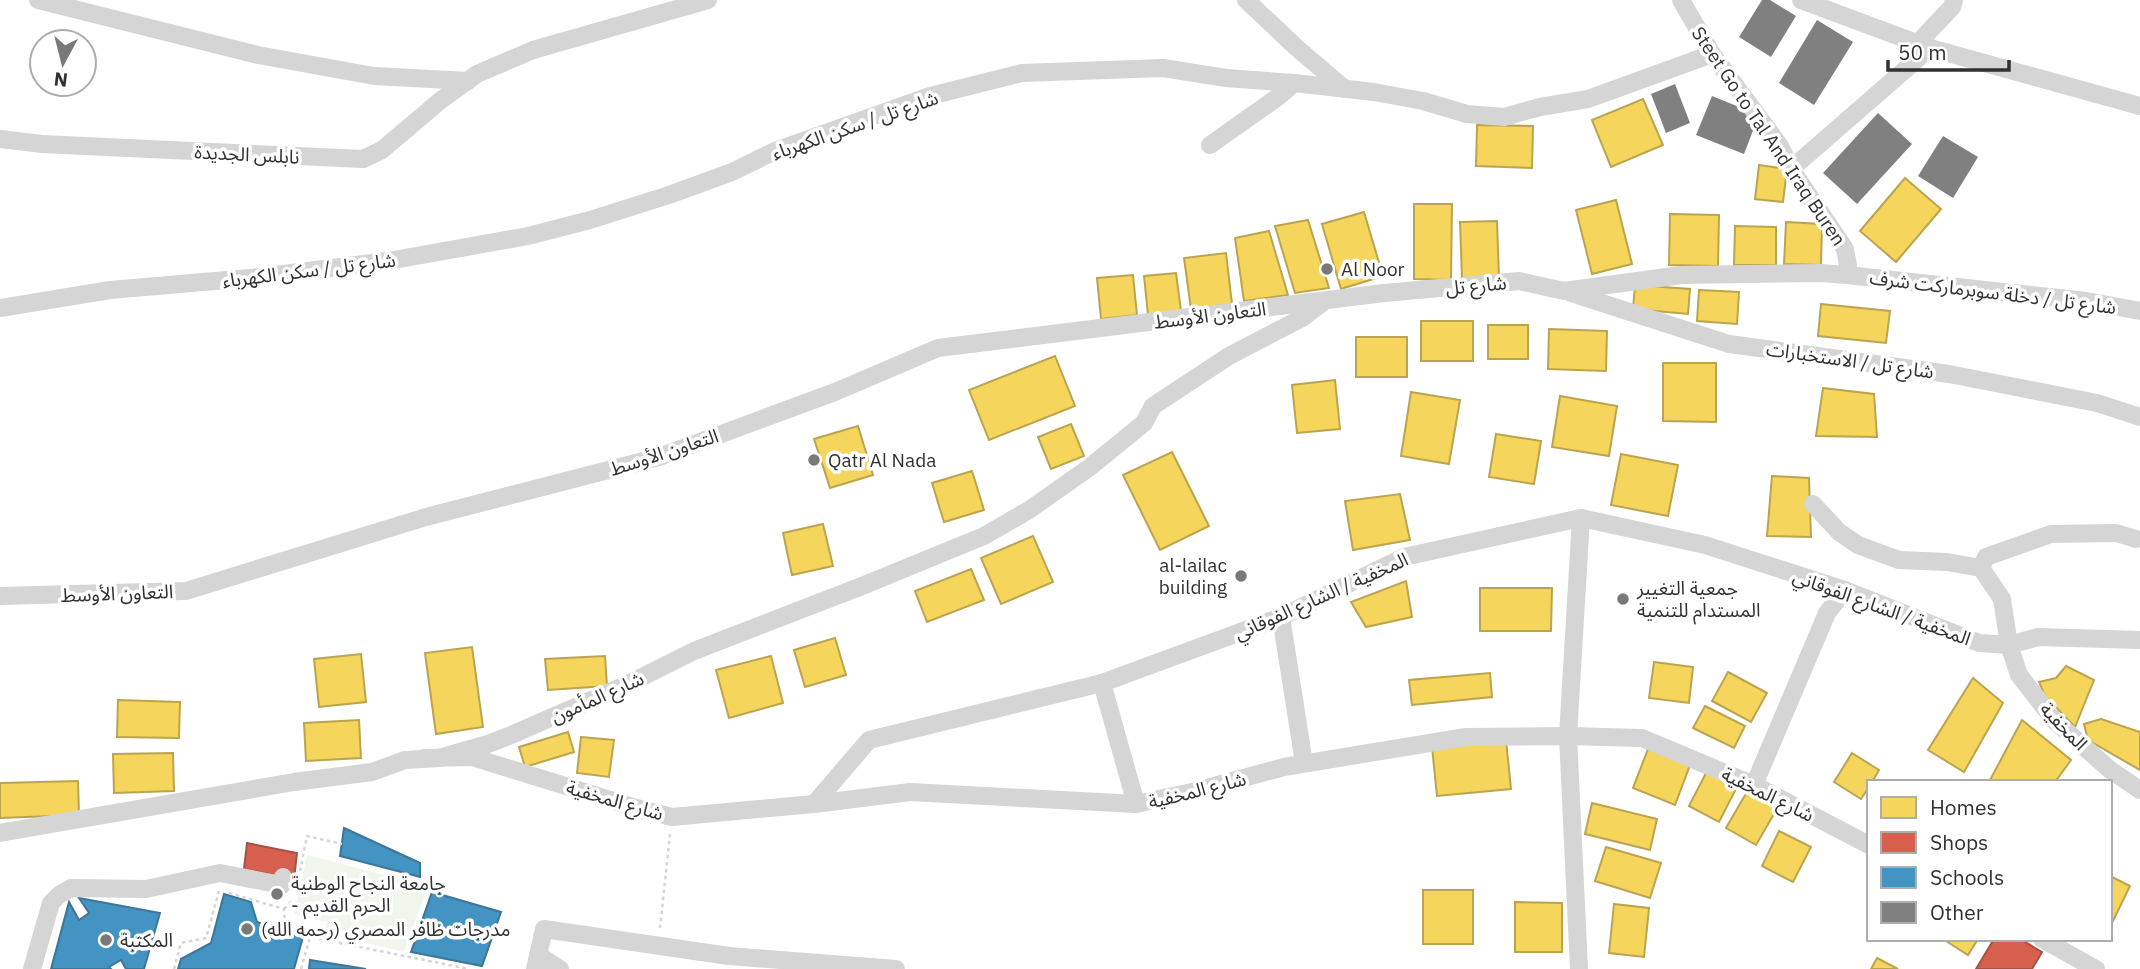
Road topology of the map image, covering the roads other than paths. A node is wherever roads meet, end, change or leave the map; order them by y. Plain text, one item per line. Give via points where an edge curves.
1 (38, 0) edge
2 (708, 0) edge
3 (1246, 0) edge
4 (1681, 0) edge
5 (1801, 0) edge
6 (1954, 0) edge
7 (1924, 46) junction
8 (1712, 54) junction
9 (468, 81) junction
10 (1294, 83) junction
11 (1345, 89) junction
12 (2140, 106) edge
13 (0, 139) edge
14 (1210, 145) dead end
15 (1791, 169) junction
16 (1847, 275) junction
17 (1564, 291) junction
18 (1326, 300) junction
19 (0, 308) edge
20 (2140, 311) edge
21 (2140, 417) edge
22 (1144, 423) joint
23 (1813, 504) dead end
24 (1581, 518) junction
25 (2136, 539) dead end
26 (1981, 568) junction
27 (1845, 590) junction
28 (0, 596) edge
29 (1281, 617) junction
30 (2140, 640) edge
31 (2009, 645) junction
32 (1102, 683) junction
33 (1568, 736) junction
34 (424, 758) junction
35 (1304, 763) junction
36 (1754, 785) junction
37 (2140, 790) edge
38 (814, 804) junction
39 (1136, 804) junction
40 (0, 833) edge
41 (1867, 844) edge
42 (293, 880) road end
43 (2046, 941) edge
44 (536, 962) edge
45 (32, 969) edge
46 (559, 969) edge
47 (896, 969) edge
48 (1579, 969) edge
49 (2096, 969) edge

1 - 9 street via 271,57 373,76
2 - 9 street, نابلس الجديدة via 533,50
3 - 11 street
4 - 8 street, Steet Go to Tal And Iraq Buren
5 - 7 street
6 - 7 street
7 - 12 street
7 - 15 street
8 - 11 street, شارع تل / سكن الكهرباء via 1588,99 1504,117
8 - 15 street, Steet Go to Tal And Iraq Buren via 1780,146
9 - 13 street, نابلس الجديدة via 382,150 363,159
10 - 11 street, شارع تل / سكن الكهرباء
10 - 14 street
10 - 19 street, شارع تل / سكن الكهرباء via 1163,68 1022,73 930,96 775,151 669,195 528,236 388,261 110,290
15 - 16 street, Steet Go to Tal And Iraq Buren via 1845,249
16 - 17 street, شارع تل via 1681,275
16 - 20 street, شارع تل / دخلة سوبرماركت شرف
17 - 18 street, شارع تل via 1519,281
17 - 21 street, شارع تل / الاستخبارات via 1729,344 1949,374 2097,403
18 - 22 street, شارع تل via 1153,406
18 - 28 street, التعاون الأوسط via 938,348 835,392 659,457 426,517 186,590
22 - 34 street, شارع المأمون via 1053,494 974,540 694,651 499,741
23 - 26 street via 1858,545 1899,560
24 - 27 street, المخفية / الشارع الفوقاني via 1704,545
24 - 29 street, المخفية / الشارع الفوقاني via 1404,557
24 - 33 street
25 - 26 street via 2116,533 2052,534 1986,557
26 - 31 street, المخفية via 2002,599
27 - 31 street, المخفية / الشارع الفوقاني via 1979,643
27 - 36 street via 1827,613
29 - 32 street, المخفية / الشارع الفوقاني
29 - 35 street
30 - 31 street, المخفية / الشارع الفوقاني via 2038,637
31 - 37 street, المخفية via 2019,675 2055,721
32 - 38 street, المخفية / الشارع الفوقاني via 869,740
32 - 39 street
33 - 35 street, شارع المخفية via 1466,737
33 - 36 street, شارع المخفية via 1642,738
33 - 48 street
34 - 38 street, شارع المخفية via 472,757 672,817
34 - 40 street, شارع المأمون via 372,772
35 - 39 street, شارع المخفية
36 - 41 street, شارع المخفية
38 - 39 street, شارع المخفية via 910,792
42 - 45 street via 282,886 220,873 146,889 71,888 51,903
43 - 49 street
44 - 46 street
44 - 47 street via 544,929 729,956

